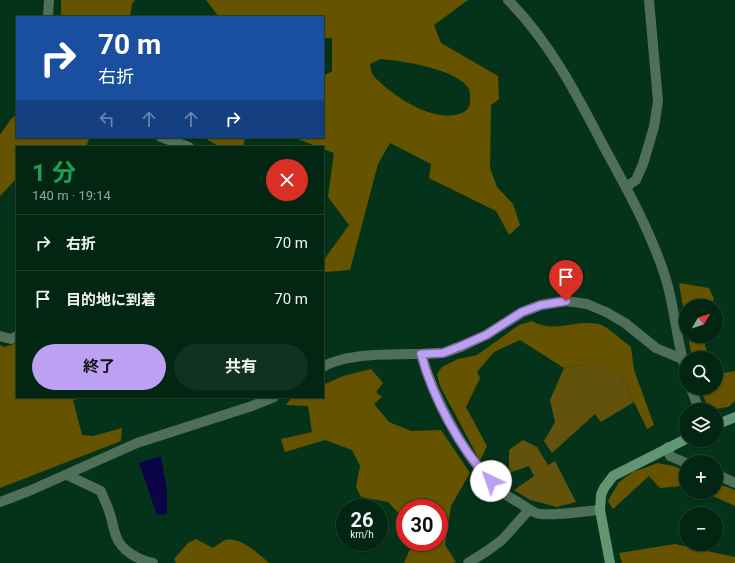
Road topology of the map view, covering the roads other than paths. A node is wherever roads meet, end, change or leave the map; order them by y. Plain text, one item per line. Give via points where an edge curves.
1 (49, 0) edge
2 (508, 0) edge
3 (649, 0) edge
4 (48, 16) edge
5 (164, 138) edge
6 (186, 146) edge
7 (626, 187) junction
8 (0, 336) edge
9 (16, 336) edge
10 (681, 351) edge
11 (421, 354) junction
12 (679, 358) edge
13 (325, 363) edge
14 (272, 398) edge
15 (735, 417) edge
16 (723, 422) edge
17 (679, 442) edge
18 (668, 447) junction
19 (679, 460) edge
20 (67, 475) junction
21 (723, 477) edge
22 (735, 483) edge
23 (0, 502) edge
24 (529, 510) junction
25 (600, 510) junction
26 (153, 563) edge
27 (468, 563) edge
28 (610, 563) edge

1 - 4 street
2 - 7 street via 555,58
3 - 7 street via 658,101 654,127 643,164 636,180
5 - 6 street
7 - 10 street via 655,246 666,278
8 - 9 street via 11,339
11 - 12 street via 443,353 486,335 522,312 541,305 566,301 587,304 606,312 625,323 656,348
11 - 13 street via 389,354
11 - 24 street via 427,376 446,416 480,470 502,492
14 - 20 street via 137,442
15 - 16 main road
17 - 18 main road
18 - 19 street via 670,456
18 - 25 main road via 613,476 601,495
20 - 23 street
20 - 26 street via 100,491 120,544 131,554
21 - 22 street
24 - 25 street via 538,513
24 - 27 street via 502,540
25 - 28 main road

